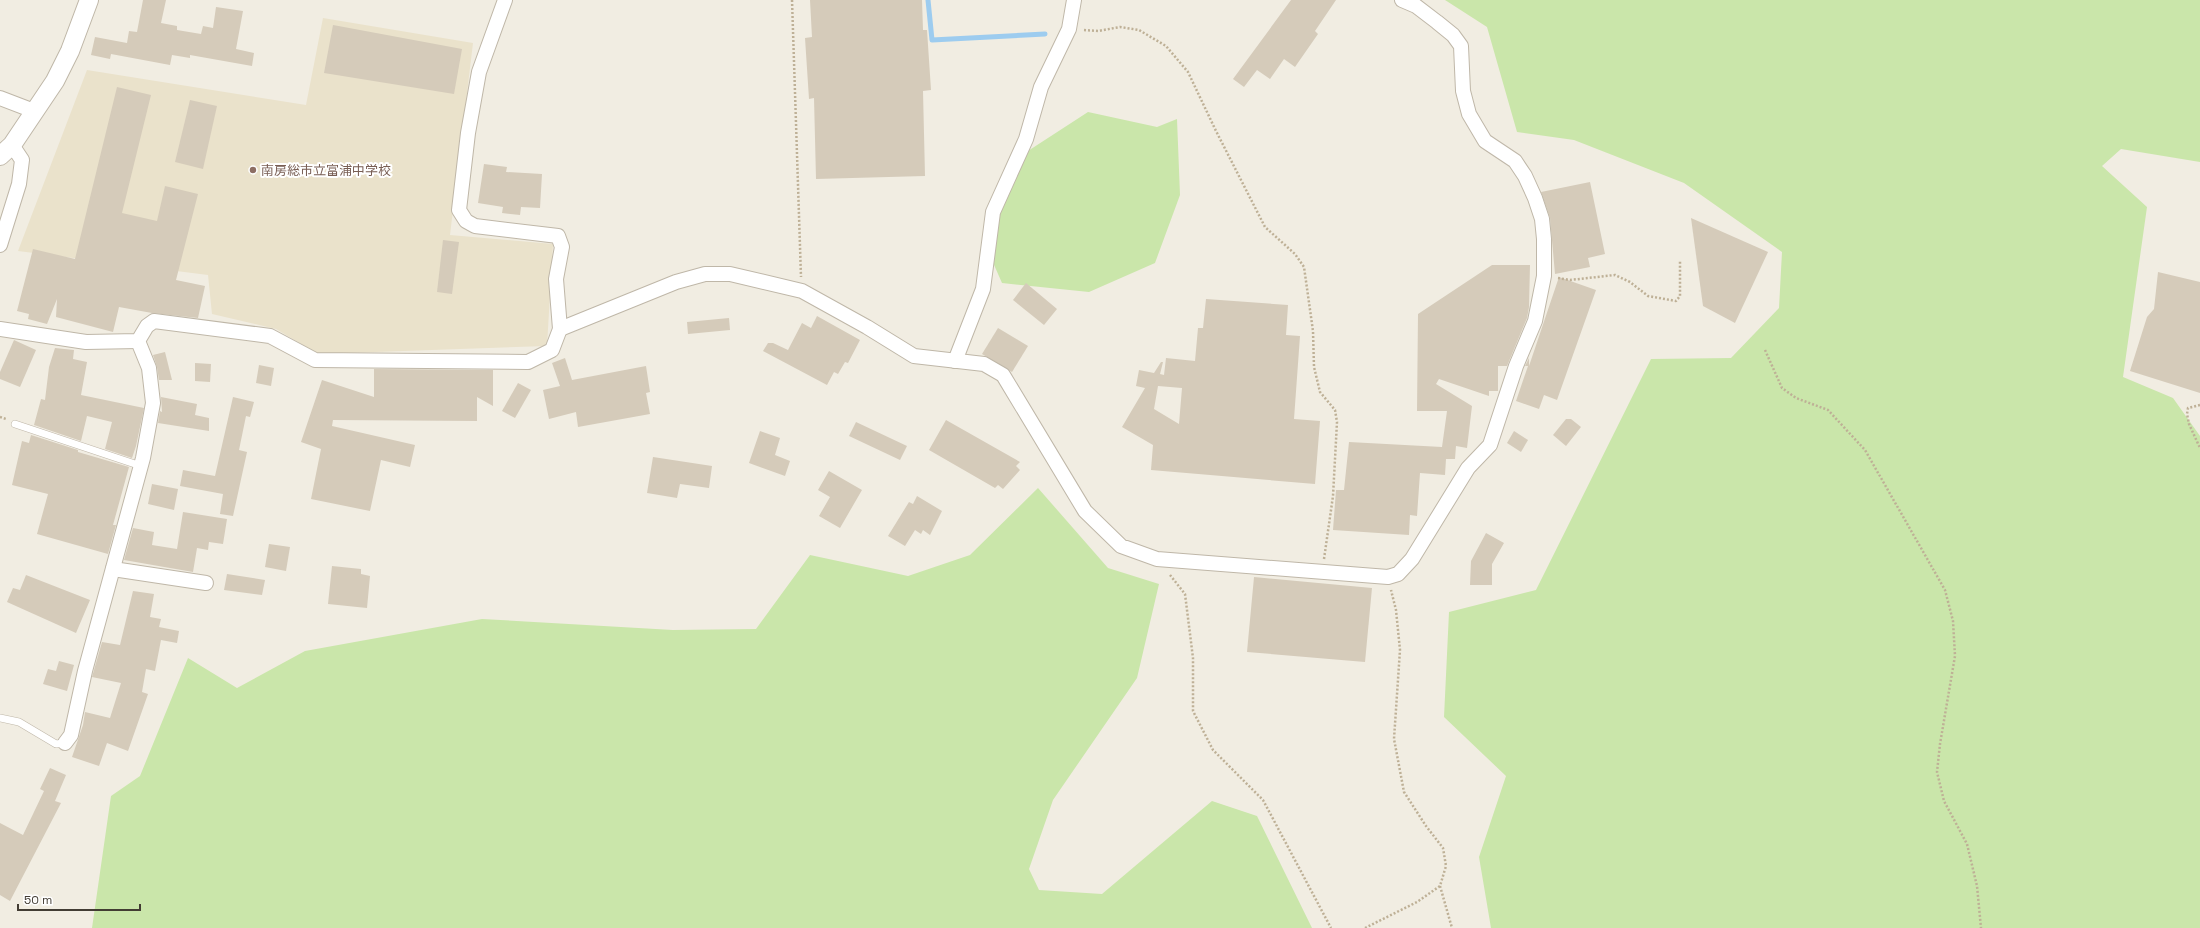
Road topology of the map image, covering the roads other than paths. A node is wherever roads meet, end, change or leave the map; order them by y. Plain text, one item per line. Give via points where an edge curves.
1 (89, 0) edge
2 (505, 0) edge
3 (1074, 0) edge
4 (1402, 0) edge
5 (0, 98) edge
6 (34, 111) junction
7 (6, 150) edge
8 (0, 245) edge
9 (0, 329) edge
10 (560, 329) junction
11 (138, 341) junction
12 (955, 361) junction
13 (15, 424) dead end
14 (141, 466) junction
15 (113, 569) junction
16 (206, 583) dead end
17 (0, 718) edge
18 (65, 743) joint

1 - 6 street via 56,81
2 - 10 street via 479,72 468,133 459,210 466,220 475,226 558,236 562,247 556,279
3 - 12 street via 1069,29 1040,86 1026,139 993,212 983,288
4 - 12 street via 1416,6 1437,22 1453,35 1461,46 1463,91 1469,114 1485,141 1514,161 1526,176 1535,198 1542,226 1544,276 1535,321 1516,366 1490,445 1468,468 1412,559 1398,574 1388,577 1156,559 1121,546 1085,511 1003,375 984,364
5 - 6 street
6 - 7 street
7 - 8 street via 22,160 19,184
9 - 11 street via 86,342
10 - 11 street via 552,350 528,362 315,360 270,336 154,321 147,326
10 - 12 street via 676,282 705,274 730,274 802,291 914,356
11 - 14 street via 149,368 153,403
13 - 14 lane
14 - 15 street
15 - 16 street
15 - 18 street via 85,671 71,736
17 - 18 lane via 19,722 56,744

